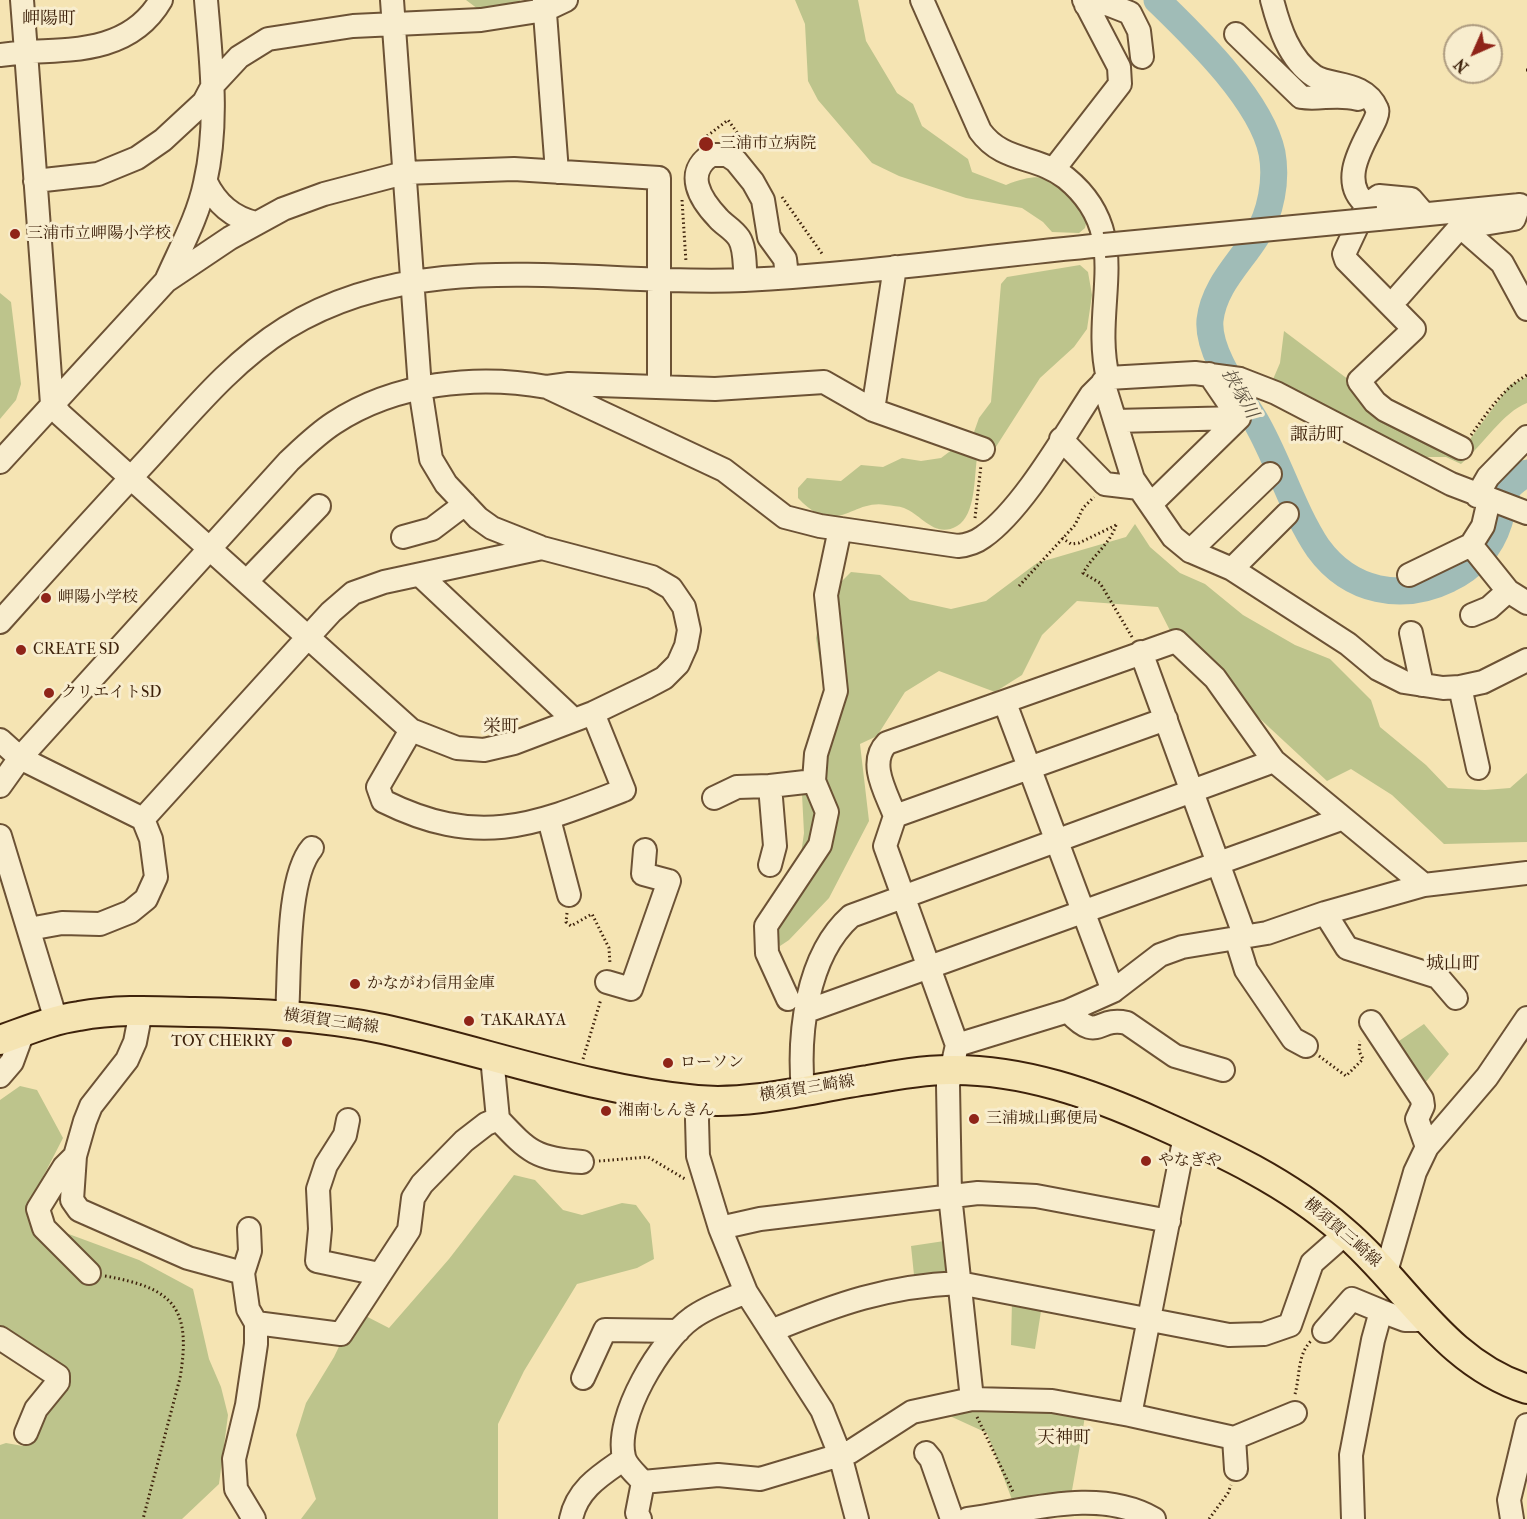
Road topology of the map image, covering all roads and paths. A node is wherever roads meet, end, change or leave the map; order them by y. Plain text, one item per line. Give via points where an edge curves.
1 (22, 0) edge
2 (161, 0) edge
3 (206, 0) edge
4 (392, 0) edge
5 (566, 0) edge
6 (922, 0) edge
7 (1272, 0) edge
8 (1085, 3) edge
9 (545, 5) edge
10 (394, 24) junction
11 (1236, 34) dead end
12 (26, 52) junction
13 (0, 54) edge
14 (1142, 57) dead end
15 (213, 85) junction
16 (1379, 116) junction
17 (703, 139) dead end
18 (748, 148) dead end
19 (1054, 169) junction
20 (556, 172) junction
21 (405, 173) junction
22 (35, 181) junction
23 (206, 182) junction
24 (681, 189) dead end
25 (771, 200) junction
26 (1523, 204) edge
27 (1372, 212) junction
28 (256, 223) junction
29 (1462, 228) junction
30 (730, 229) junction
31 (894, 267) junction
32 (826, 273) junction
33 (787, 276) junction
34 (165, 280) junction
35 (746, 280) junction
36 (413, 281) junction
37 (660, 281) junction
38 (688, 282) junction
39 (1399, 296) dead end
40 (1527, 309) edge
41 (1213, 374) junction
42 (1527, 375) edge
43 (1105, 380) junction
44 (659, 386) junction
45 (547, 387) junction
46 (420, 388) junction
47 (52, 404) junction
48 (873, 410) junction
49 (1239, 418) junction
50 (1115, 421) junction
51 (1527, 437) edge
52 (1061, 439) junction
53 (1461, 448) joint
54 (983, 450) joint
55 (0, 462) edge
56 (1270, 474) dead end
57 (131, 477) junction
58 (1105, 484) junction
59 (1146, 496) junction
60 (465, 504) junction
61 (1499, 504) edge
62 (319, 506) dead end
63 (1287, 514) dead end
64 (840, 529) junction
65 (403, 537) dead end
66 (1062, 538) junction
67 (972, 544) junction
68 (210, 548) junction
69 (542, 548) junction
70 (1190, 551) junction
71 (1477, 552) junction
72 (1232, 569) junction
73 (420, 575) junction
74 (1409, 575) dead end
75 (247, 581) junction
76 (1019, 585) dead end
77 (1508, 591) junction
78 (1527, 603) edge
79 (1472, 615) dead end
80 (0, 622) edge
81 (1411, 633) dead end
82 (309, 636) junction
83 (1141, 651) junction
84 (1527, 660) edge
85 (1422, 685) junction
86 (1460, 687) junction
87 (1005, 702) junction
88 (583, 716) junction
89 (1166, 719) junction
90 (411, 730) junction
91 (0, 740) edge
92 (20, 758) junction
93 (1274, 761) junction
94 (1029, 768) junction
95 (1478, 768) dead end
96 (814, 781) junction
97 (0, 786) edge
98 (770, 786) junction
99 (1192, 791) junction
100 (714, 798) dead end
101 (895, 816) junction
102 (143, 819) junction
103 (549, 819) junction
104 (1341, 819) junction
105 (0, 836) edge
106 (1057, 841) junction
107 (312, 848) dead end
108 (645, 850) dead end
109 (1218, 863) junction
110 (770, 865) dead end
111 (1527, 873) edge
112 (8, 885) edge
113 (1424, 885) junction
114 (569, 895) dead end
115 (903, 897) junction
116 (1084, 912) junction
117 (1326, 913) junction
118 (29, 928) junction
119 (1240, 937) junction
120 (929, 968) junction
121 (607, 982) dead end
122 (1113, 991) junction
123 (1456, 998) dead end
124 (788, 999) dead end
125 (141, 1011) junction
126 (807, 1011) junction
127 (1068, 1011) junction
128 (287, 1015) junction
129 (1527, 1017) edge
130 (56, 1020) junction
131 (1371, 1022) joint
132 (11, 1036) edge
133 (1306, 1047) joint
134 (492, 1057) junction
135 (954, 1058) junction
136 (1223, 1070) dead end
137 (0, 1076) edge
138 (803, 1091) junction
139 (699, 1100) junction
140 (498, 1119) junction
141 (348, 1120) dead end
142 (1185, 1136) junction
143 (1427, 1147) junction
144 (75, 1156) junction
145 (582, 1162) joint
146 (705, 1183) junction
147 (950, 1195) junction
148 (1169, 1221) junction
149 (720, 1228) junction
150 (249, 1229) dead end
151 (1346, 1233) junction
152 (1386, 1272) junction
153 (89, 1273) joint
154 (243, 1273) junction
155 (379, 1274) junction
156 (959, 1283) junction
157 (746, 1292) junction
158 (1381, 1311) junction
159 (1150, 1320) junction
160 (1428, 1320) junction
161 (255, 1323) junction
162 (678, 1331) junction
163 (771, 1331) junction
164 (1324, 1331) joint
165 (0, 1338) edge
166 (583, 1378) dead end
167 (1527, 1389) edge
168 (972, 1399) junction
169 (1295, 1413) joint
170 (1130, 1415) junction
171 (1527, 1425) edge
172 (983, 1430) dead end
173 (26, 1433) dead end
174 (1234, 1438) junction
175 (926, 1453) dead end
176 (840, 1455) junction
177 (624, 1459) junction
178 (1236, 1469) joint
179 (643, 1482) junction
180 (1516, 1509) edge
181 (1021, 1512) junction
182 (143, 1519) edge
183 (254, 1519) edge
184 (571, 1519) edge
185 (640, 1519) edge
186 (857, 1519) edge
187 (952, 1519) edge
188 (968, 1519) edge
189 (1154, 1519) edge
190 (1209, 1519) edge
191 (1353, 1519) edge

1 - 12 street
2 - 12 street via 135,30 106,45
3 - 15 street
4 - 10 street
5 - 9 street
6 - 19 street via 989,144
7 - 16 street via 1282,33 1306,69 1321,79 1343,83 1365,94
8 - 14 street via 1107,4 1130,13 1139,31
8 - 19 street via 1119,67 1120,84
9 - 10 street via 481,20
9 - 20 street
10 - 15 street via 314,30 268,39 239,57
10 - 21 street
11 - 16 street via 1300,97 1345,95 1359,99
12 - 13 street
12 - 22 street
15 - 22 street via 190,116 137,158 98,174
15 - 23 street
16 - 27 street via 1356,158 1356,191
17 - 18 path via 728,120
19 - 43 street via 1092,204 1103,226
20 - 21 street via 472,169
20 - 37 street via 659,178
21 - 28 street via 324,194
21 - 36 street
22 - 47 street
23 - 28 street via 227,209
23 - 34 street
24 - 38 path
25 - 30 street via 753,224
25 - 30 street via 763,200 736,161 727,155 711,155 696,170 695,180 699,193
25 - 32 path via 825,257
25 - 33 street via 770,237 785,259
26 - 27 street via 1423,213
26 - 29 street via 1514,219
27 - 31 street, bridge
27 - 53 street via 1344,254 1346,260 1414,329 1359,381 1385,410
28 - 34 street
29 - 39 street
29 - 40 street via 1502,263
30 - 35 street via 743,248
31 - 32 street
31 - 48 street
32 - 33 street
33 - 35 street
34 - 47 street
35 - 38 street
36 - 37 street via 485,275
36 - 46 street
36 - 57 street via 330,306 258,347 225,376
37 - 38 street
37 - 44 street
41 - 43 street
41 - 49 street
41 - 61 street via 1240,379 1276,393
42 - 53 path via 1512,383 1495,401
43 - 50 street
43 - 52 street
44 - 45 street
44 - 48 street via 715,389 824,382
45 - 46 street via 521,382
45 - 64 street via 724,470 785,517
46 - 60 street via 432,459 446,484
46 - 68 street via 365,406 315,437 288,461
47 - 55 street
47 - 57 street
48 - 54 street
49 - 50 street
49 - 59 street
50 - 59 street via 1133,479
51 - 61 street via 1488,477
52 - 58 street
52 - 67 street via 1010,513
54 - 67 path
56 - 70 street
57 - 68 street
57 - 80 street
58 - 59 street
58 - 66 path
59 - 70 street via 1173,537
60 - 65 street via 432,530
60 - 69 street via 492,528
61 - 71 street via 1483,526
62 - 75 street
63 - 72 street
64 - 67 street via 958,546
64 - 96 street via 826,595 836,691 816,754
66 - 76 path
66 - 83 path via 1071,544 1079,543 1116,525 1112,538 1093,556 1083,573 1100,583
68 - 75 street
68 - 92 street
69 - 73 street
69 - 88 street via 651,577 671,588 684,607 689,630 678,664 664,678
70 - 72 street
71 - 74 street
71 - 77 street
72 - 85 street via 1348,644 1392,678
73 - 82 street via 353,593
73 - 88 street
75 - 82 street
77 - 78 street
77 - 79 street via 1489,608
81 - 85 street
82 - 90 street
82 - 102 street
83 - 87 street
83 - 89 street
83 - 93 street via 1176,641 1215,678
84 - 86 street via 1499,676
85 - 86 street
86 - 95 street
87 - 94 street
87 - 101 street via 887,743 881,749 877,768
88 - 90 street via 514,743 484,750 456,748
88 - 103 street via 624,790
89 - 94 street
89 - 99 street
90 - 103 street via 378,788 383,801 414,817 456,826 502,827
91 - 92 street
92 - 97 street
92 - 102 street
93 - 99 street
93 - 104 street
94 - 101 street
94 - 106 street
96 - 98 street
96 - 124 street via 827,812 820,845 766,926 767,953
98 - 100 street via 737,787
98 - 110 street via 775,846
99 - 106 street
99 - 109 street
101 - 115 street via 885,846
102 - 118 street via 156,877 146,899 130,912 100,924 62,923
103 - 114 street
104 - 109 street
104 - 113 street
105 - 112 street
106 - 115 street
106 - 116 street
107 - 128 street via 303,858 295,886
108 - 121 street via 643,874 669,881 632,989
109 - 116 street
109 - 119 street
111 - 113 street
112 - 118 street
113 - 117 street
115 - 120 street
115 - 126 street via 851,916 840,926 820,959
116 - 120 street
116 - 122 street
117 - 119 street via 1267,933
117 - 123 street via 1347,948 1438,977
118 - 130 street
119 - 122 street via 1160,955
119 - 133 street via 1246,970 1293,1039
120 - 126 street
120 - 135 street
122 - 127 street
125 - 128 main road, 横須賀三崎線
125 - 130 main road, 横須賀三崎線
125 - 144 street via 127,1060 91,1106
126 - 138 street via 800,1066
127 - 135 street
127 - 136 street via 1081,1025 1091,1029 1127,1023 1174,1056
128 - 134 main road, 横須賀三崎線 via 384,1029
129 - 143 street via 1487,1077
130 - 132 main road, 横須賀三崎線
131 - 133 path via 1361,1032 1359,1051 1363,1059 1346,1076
131 - 143 street via 1422,1100 1417,1119
132 - 137 street via 12,1062
134 - 139 main road, 横須賀三崎線 via 626,1089
134 - 140 street
135 - 138 main road, 横須賀三崎線 via 904,1074
135 - 142 main road, 横須賀三崎線 via 1064,1088
135 - 147 street via 948,1102
138 - 139 main road, 横須賀三崎線
139 - 146 street via 698,1156
140 - 145 street via 523,1146 540,1156
140 - 155 street via 464,1141 422,1184 412,1198 409,1230
141 - 155 street via 345,1135 326,1165 318,1189 317,1262
142 - 148 street
142 - 151 main road, 横須賀三崎線 via 1280,1184
143 - 152 street via 1415,1172
144 - 153 street via 38,1209 44,1228
144 - 154 street via 72,1200 79,1210 188,1258
145 - 146 path via 648,1157 680,1178
146 - 149 street
147 - 148 street via 1036,1196
147 - 149 street via 760,1219
147 - 156 street
148 - 159 street
149 - 157 street
150 - 154 street via 250,1251
151 - 152 main road, 横須賀三崎線
151 - 159 street via 1312,1263 1294,1319 1285,1329 1229,1335
152 - 160 main road, 横須賀三崎線
153 - 182 path via 150,1288 165,1296 182,1318 180,1377
154 - 161 street via 248,1309
155 - 161 street via 341,1334
156 - 159 street
156 - 163 street via 924,1284 881,1292 819,1310
156 - 168 street
157 - 162 street via 698,1314
157 - 163 street
158 - 160 street via 1405,1320
158 - 164 street via 1352,1299
158 - 191 street via 1351,1455
159 - 170 street
160 - 167 main road, 横須賀三崎線 via 1450,1345 1477,1366
161 - 183 street via 256,1344 247,1405 234,1459 236,1489
162 - 166 street via 605,1330
162 - 177 street via 644,1379 627,1417 622,1437
163 - 176 street via 812,1391
164 - 169 path via 1306,1346 1302,1355 1293,1402
165 - 173 street via 58,1376 58,1382 36,1409
168 - 170 street via 1052,1401
168 - 176 street via 912,1412
169 - 174 street
170 - 174 street
171 - 180 street
172 - 181 path
174 - 178 street
175 - 187 street
176 - 179 street via 760,1479 718,1474
176 - 186 street
177 - 179 street
177 - 184 street via 588,1484
178 - 190 path via 1228,1493
179 - 185 street via 637,1513
181 - 188 street
181 - 189 street via 1103,1503 1131,1508

